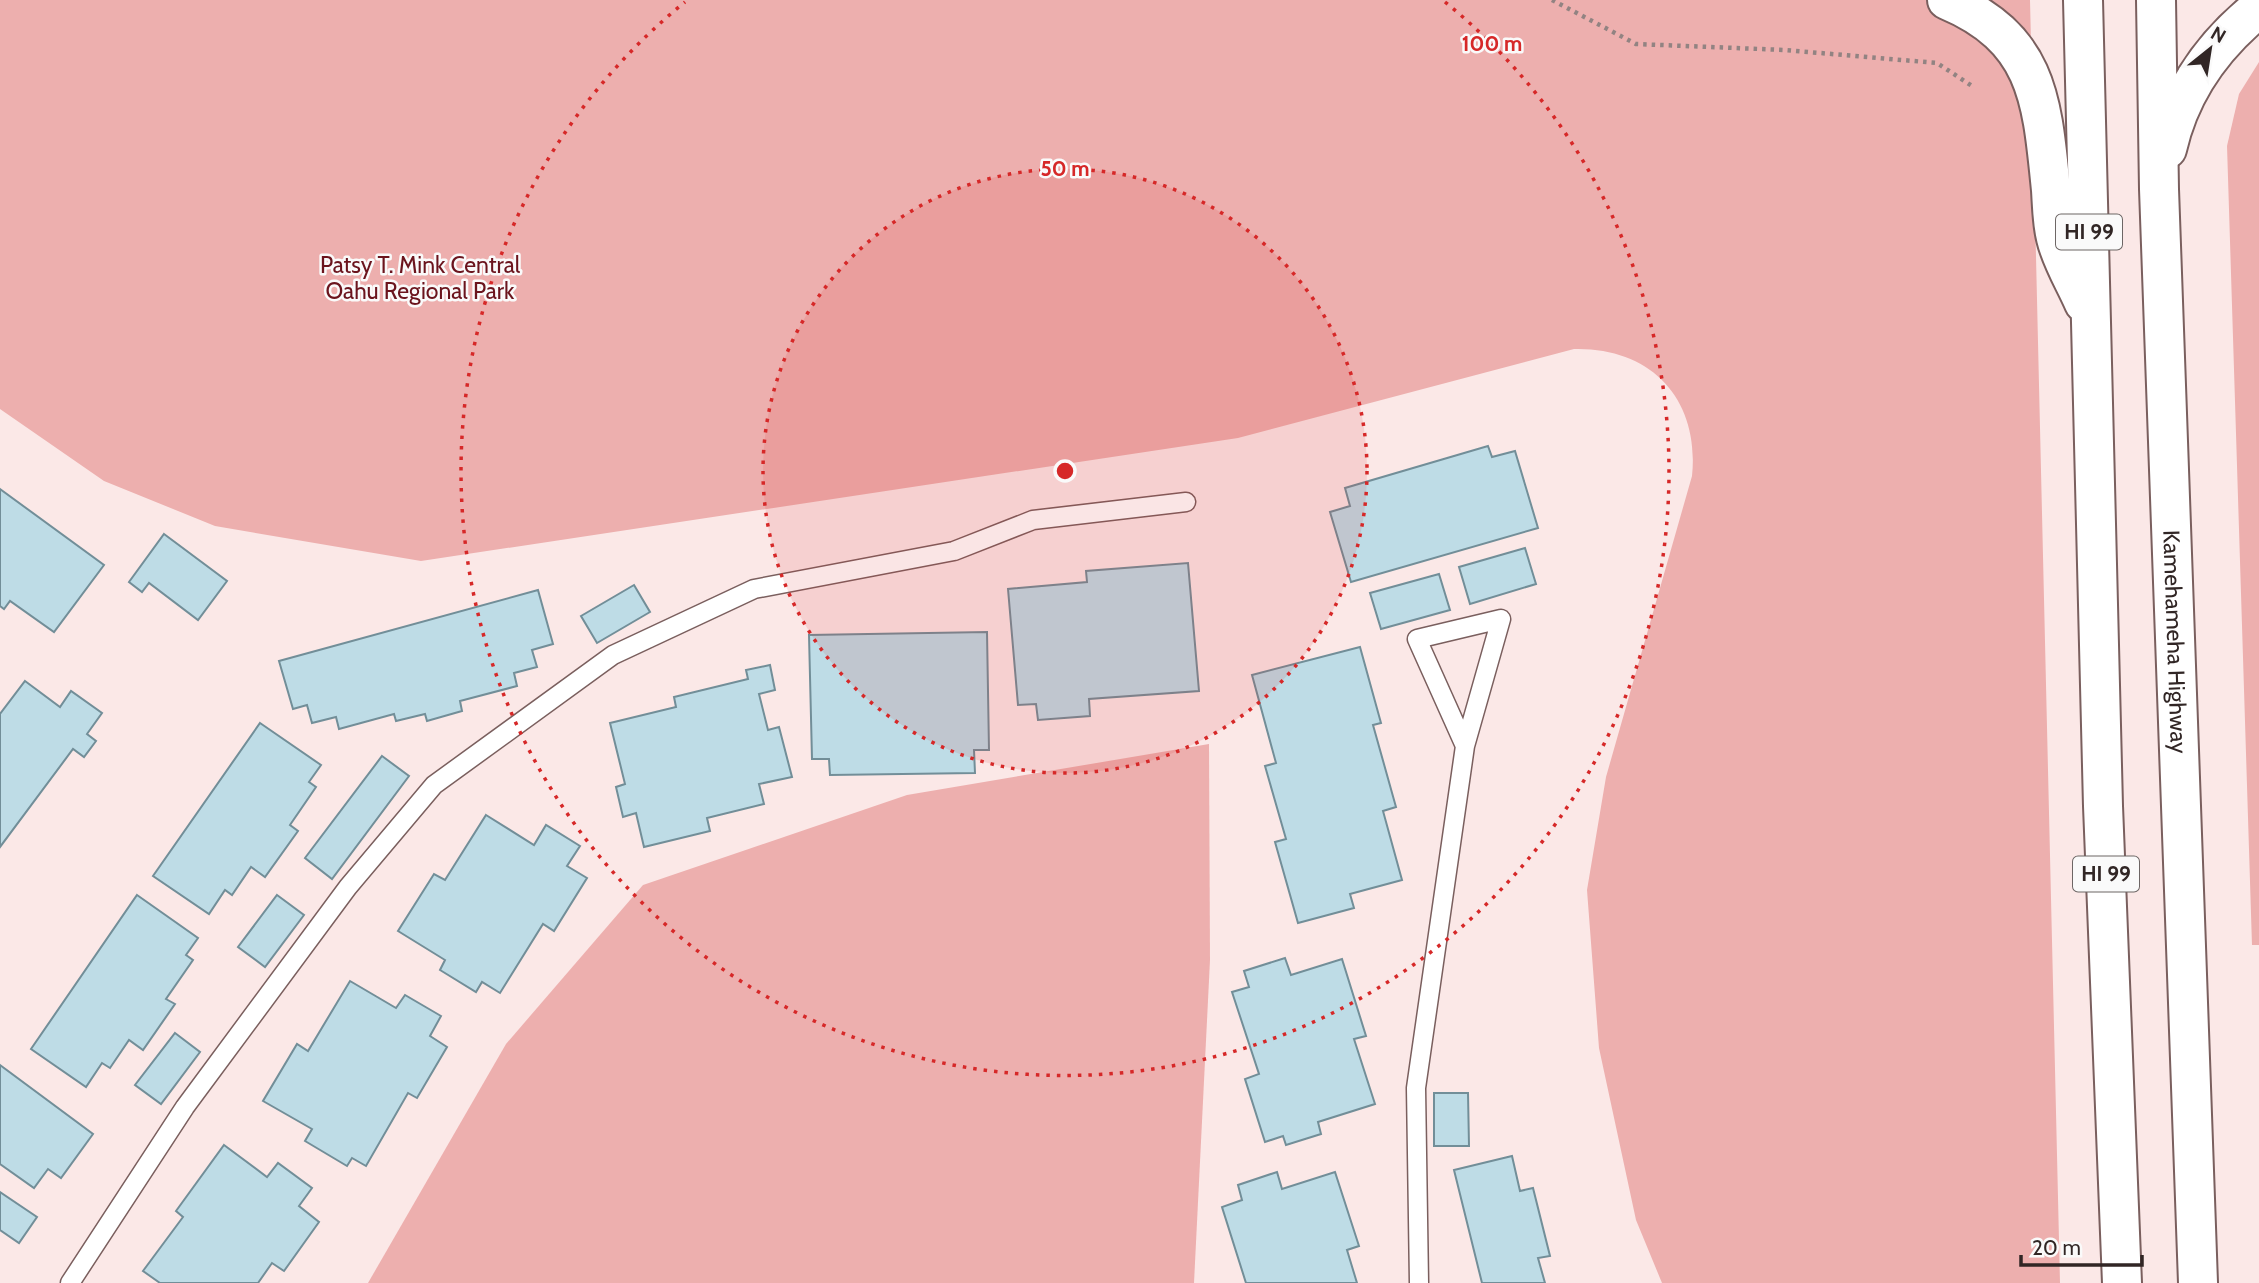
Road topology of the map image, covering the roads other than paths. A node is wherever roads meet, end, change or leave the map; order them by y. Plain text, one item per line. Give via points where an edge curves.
1 (1947, 0) edge
2 (2083, 0) edge
3 (2156, 0) edge
4 (2259, 8) edge
5 (2159, 189) junction
6 (2091, 319) junction
7 (1186, 502) dead end
8 (1465, 746) junction
9 (70, 1283) edge
10 (1419, 1283) edge
11 (2122, 1283) edge
12 (2198, 1283) edge

1 - 6 main road via 1990,22 2007,37 2036,87 2056,239
2 - 6 main road, HI 99
3 - 5 main road, Kamehameha Highway
4 - 5 main road via 2211,54 2191,83 2172,129
5 - 12 main road, Kamehameha Highway
6 - 11 main road, HI 99 via 2103,806
7 - 9 lane via 1033,520 954,551 754,589 613,655 433,785 348,887 185,1107
8 - 8 lane via 1417,639 1501,619 1486,670
8 - 10 lane via 1416,1088

